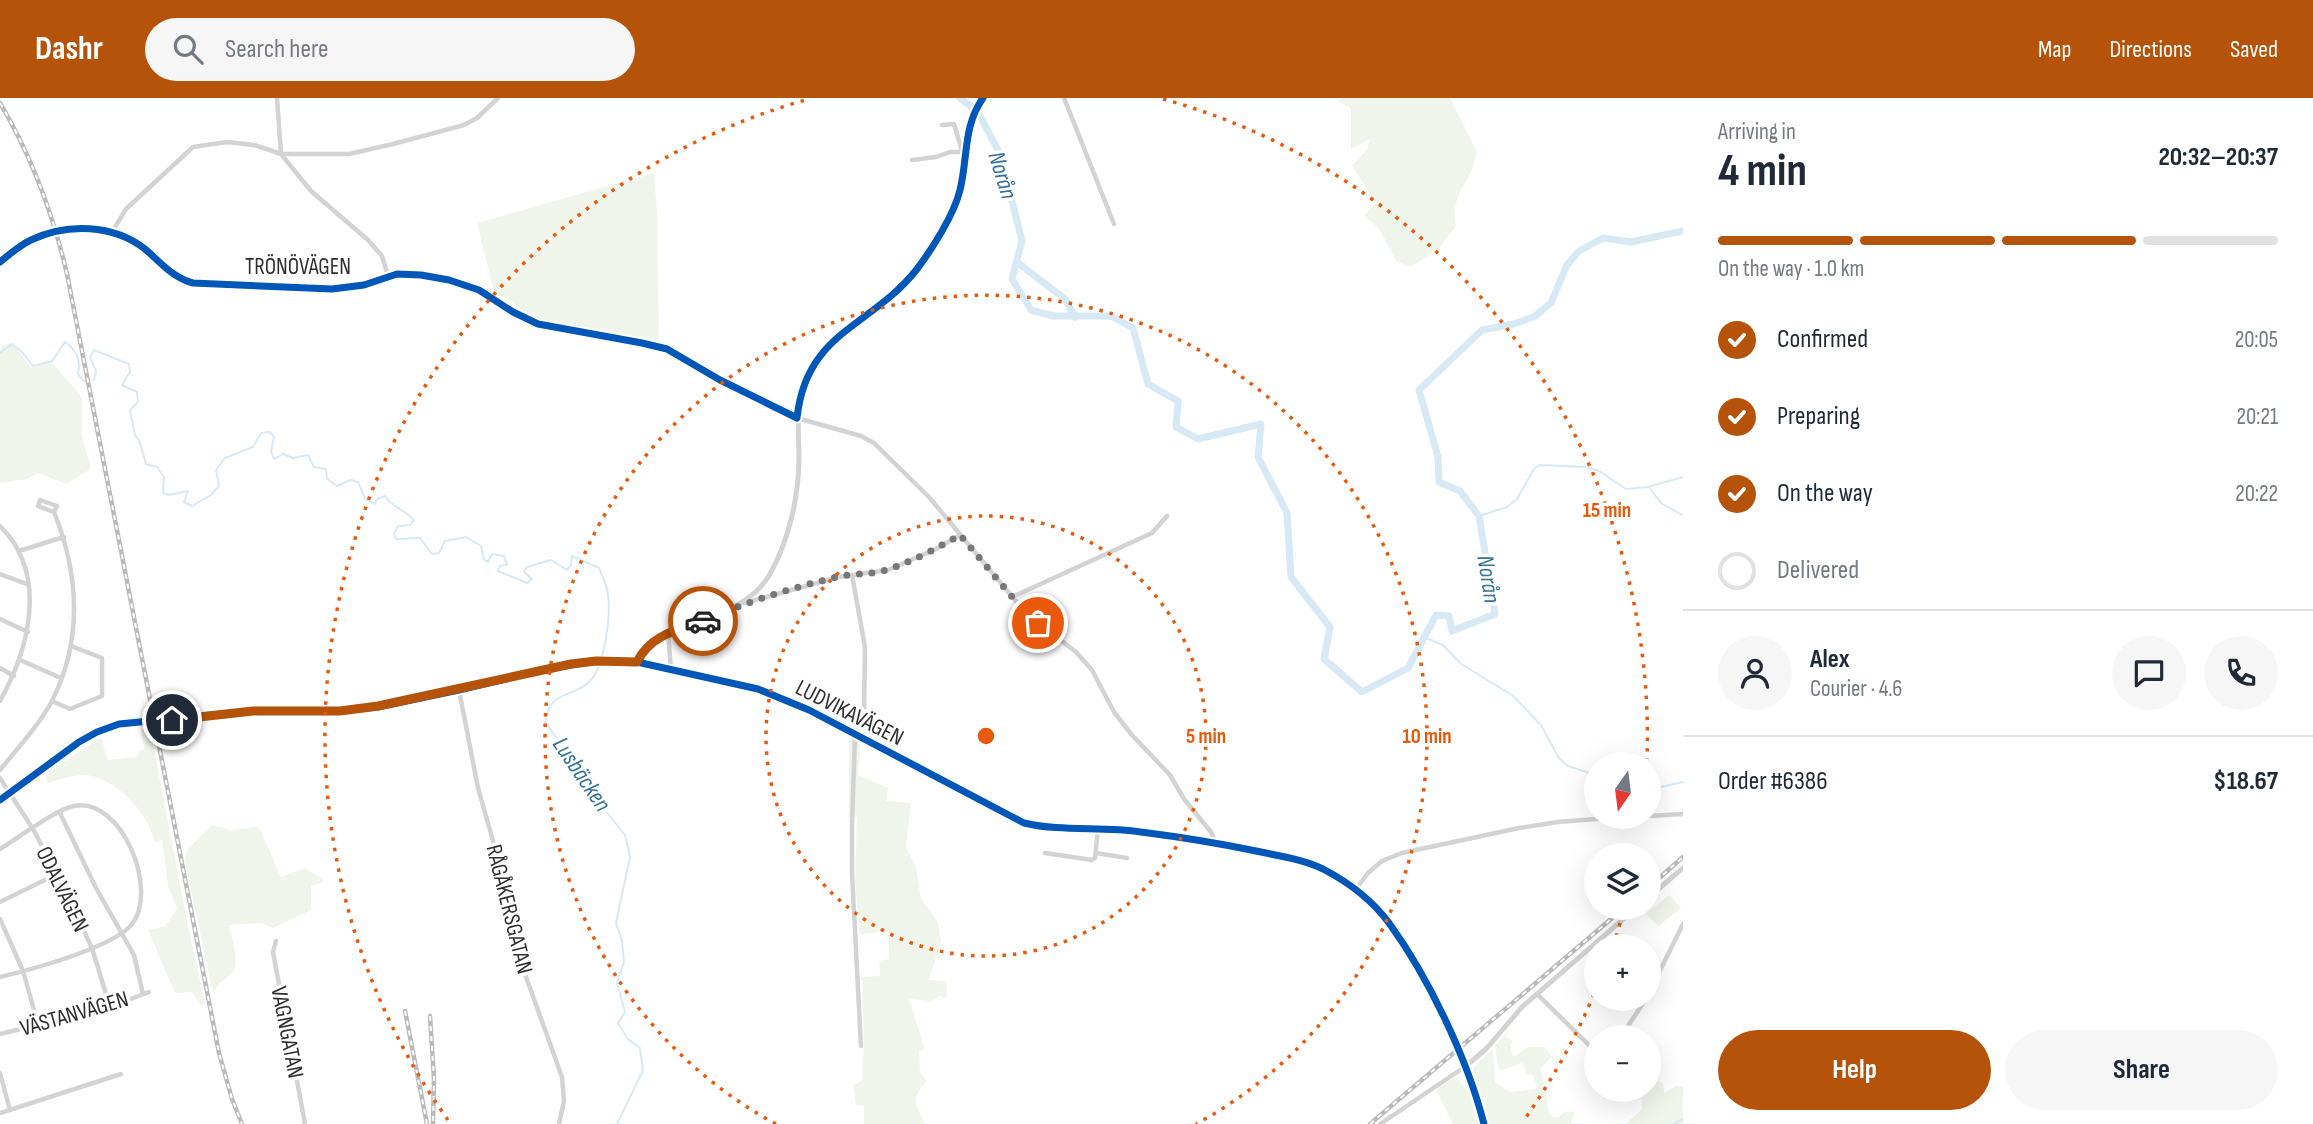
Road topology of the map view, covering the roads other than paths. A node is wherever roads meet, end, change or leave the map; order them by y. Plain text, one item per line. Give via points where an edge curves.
1 (276, 98) edge
2 (498, 98) edge
3 (1064, 98) edge
4 (982, 99) edge
5 (942, 125) dead end
6 (964, 151) junction
7 (281, 154) junction
8 (912, 160) dead end
9 (1114, 224) dead end
10 (112, 232) junction
11 (0, 262) edge
12 (388, 276) junction
13 (797, 418) junction
14 (54, 512) dead end
15 (1167, 516) dead end
16 (0, 526) edge
17 (960, 535) junction
18 (64, 537) junction
19 (19, 551) junction
20 (0, 574) edge
21 (852, 575) junction
22 (28, 584) junction
23 (1012, 597) junction
24 (744, 603) junction
25 (0, 619) edge
26 (28, 632) junction
27 (667, 632) junction
28 (71, 646) junction
29 (20, 660) junction
30 (637, 662) junction
31 (0, 668) edge
32 (671, 669) junction
33 (14, 676) junction
34 (61, 678) junction
35 (459, 690) junction
36 (0, 701) edge
37 (52, 701) junction
38 (855, 736) junction
39 (0, 770) edge
40 (0, 778) edge
41 (10, 793) junction
42 (0, 800) edge
43 (60, 813) junction
44 (1683, 814) edge
45 (1661, 815) edge
46 (1584, 820) edge
47 (33, 828) junction
48 (1098, 829) junction
49 (1216, 843) junction
50 (0, 849) edge
51 (1045, 853) dead end
52 (1096, 853) junction
53 (1127, 858) dead end
54 (1683, 868) edge
55 (57, 874) junction
56 (1661, 887) edge
57 (1356, 889) junction
58 (0, 902) edge
59 (0, 919) edge
60 (1622, 920) edge
61 (1683, 924) edge
62 (121, 934) junction
63 (276, 941) dead end
64 (92, 948) junction
65 (1661, 969) edge
66 (23, 971) junction
67 (0, 977) edge
68 (1537, 993) junction
69 (110, 1007) junction
70 (38, 1024) junction
71 (0, 1034) edge
72 (1584, 1040) edge
73 (860, 1046) dead end
74 (1465, 1066) junction
75 (0, 1073) edge
76 (121, 1074) dead end
77 (10, 1110) junction
78 (0, 1113) edge
79 (305, 1124) edge
80 (559, 1124) edge
81 (1380, 1124) edge
82 (1484, 1124) edge

1 - 7 street
2 - 7 street via 464,125 393,144 349,154
3 - 9 street
4 - 6 street
5 - 6 street via 954,124
6 - 8 street
6 - 13 street via 956,203 926,256 902,285 845,329 820,355 803,387
7 - 10 street via 227,142 193,147 126,209
7 - 12 street via 311,191 368,240 382,256
10 - 11 street, TRÖNÖVÄGEN via 80,228 50,233 25,243
10 - 12 street, TRÖNÖVÄGEN via 193,284 332,289
12 - 13 street, TRÖNÖVÄGEN via 411,274 449,280 479,290 538,324 660,347
13 - 17 street, TRÖNÖVÄGEN via 874,443
13 - 24 street via 796,497 785,536 769,577
14 - 18 street
15 - 23 street via 1152,533
16 - 19 street
17 - 21 street via 888,569
17 - 23 street, TRÖNÖVÄGEN
18 - 19 street
18 - 28 street via 73,574
19 - 22 street
20 - 22 street
21 - 24 street
21 - 38 street via 865,647 864,716
22 - 26 street
23 - 49 street, TRÖNÖVÄGEN via 1092,670 1114,712 1170,775
24 - 27 street
25 - 26 street
26 - 29 street
27 - 30 street via 650,644
27 - 32 street
28 - 34 street
28 - 37 street via 102,658 102,696 70,709
29 - 33 street
29 - 34 street
30 - 32 street, LUDVIKAVÄGEN
30 - 35 street, LUDVIKAVÄGEN via 596,661
31 - 33 street
32 - 38 street, LUDVIKAVÄGEN via 758,689
33 - 36 street
34 - 37 street
35 - 41 street, LUDVIKAVÄGEN via 340,711 253,711 119,724 79,743
35 - 80 street, RÅGÅKERSGATAN via 521,963 562,1077 564,1101
37 - 39 street
38 - 48 street, LUDVIKAVÄGEN via 1020,821
38 - 73 street via 852,873
40 - 41 street, ODALVÄGEN
41 - 42 street, LUDVIKAVÄGEN
41 - 47 street, ODALVÄGEN
43 - 47 street
43 - 62 street
43 - 62 street via 83,806 105,814 133,854 142,900 138,915
44 - 45 street
46 - 57 street via 1519,828 1402,853 1382,861
47 - 50 street
47 - 55 street, ODALVÄGEN
48 - 49 street, LUDVIKAVÄGEN
48 - 52 street
49 - 57 street, LUDVIKAVÄGEN via 1289,857 1322,868
51 - 52 street via 1088,860
52 - 53 street
54 - 56 street
55 - 58 street
55 - 64 street, ODALVÄGEN
57 - 74 street, LUDVIKAVÄGEN via 1388,922 1433,994
59 - 66 street
60 - 68 street
61 - 65 street
62 - 64 street
62 - 69 street, VÄSTANVÄGEN via 137,962 146,993
63 - 79 street, VAGNGATAN via 273,953
64 - 66 street
64 - 69 street, ODALVÄGEN
66 - 67 street
66 - 70 street
68 - 72 street
68 - 74 street
69 - 70 street, VÄSTANVÄGEN
70 - 71 street, VÄSTANVÄGEN
74 - 81 street
74 - 82 street, LUDVIKAVÄGEN
75 - 77 street
76 - 77 street
77 - 78 street

